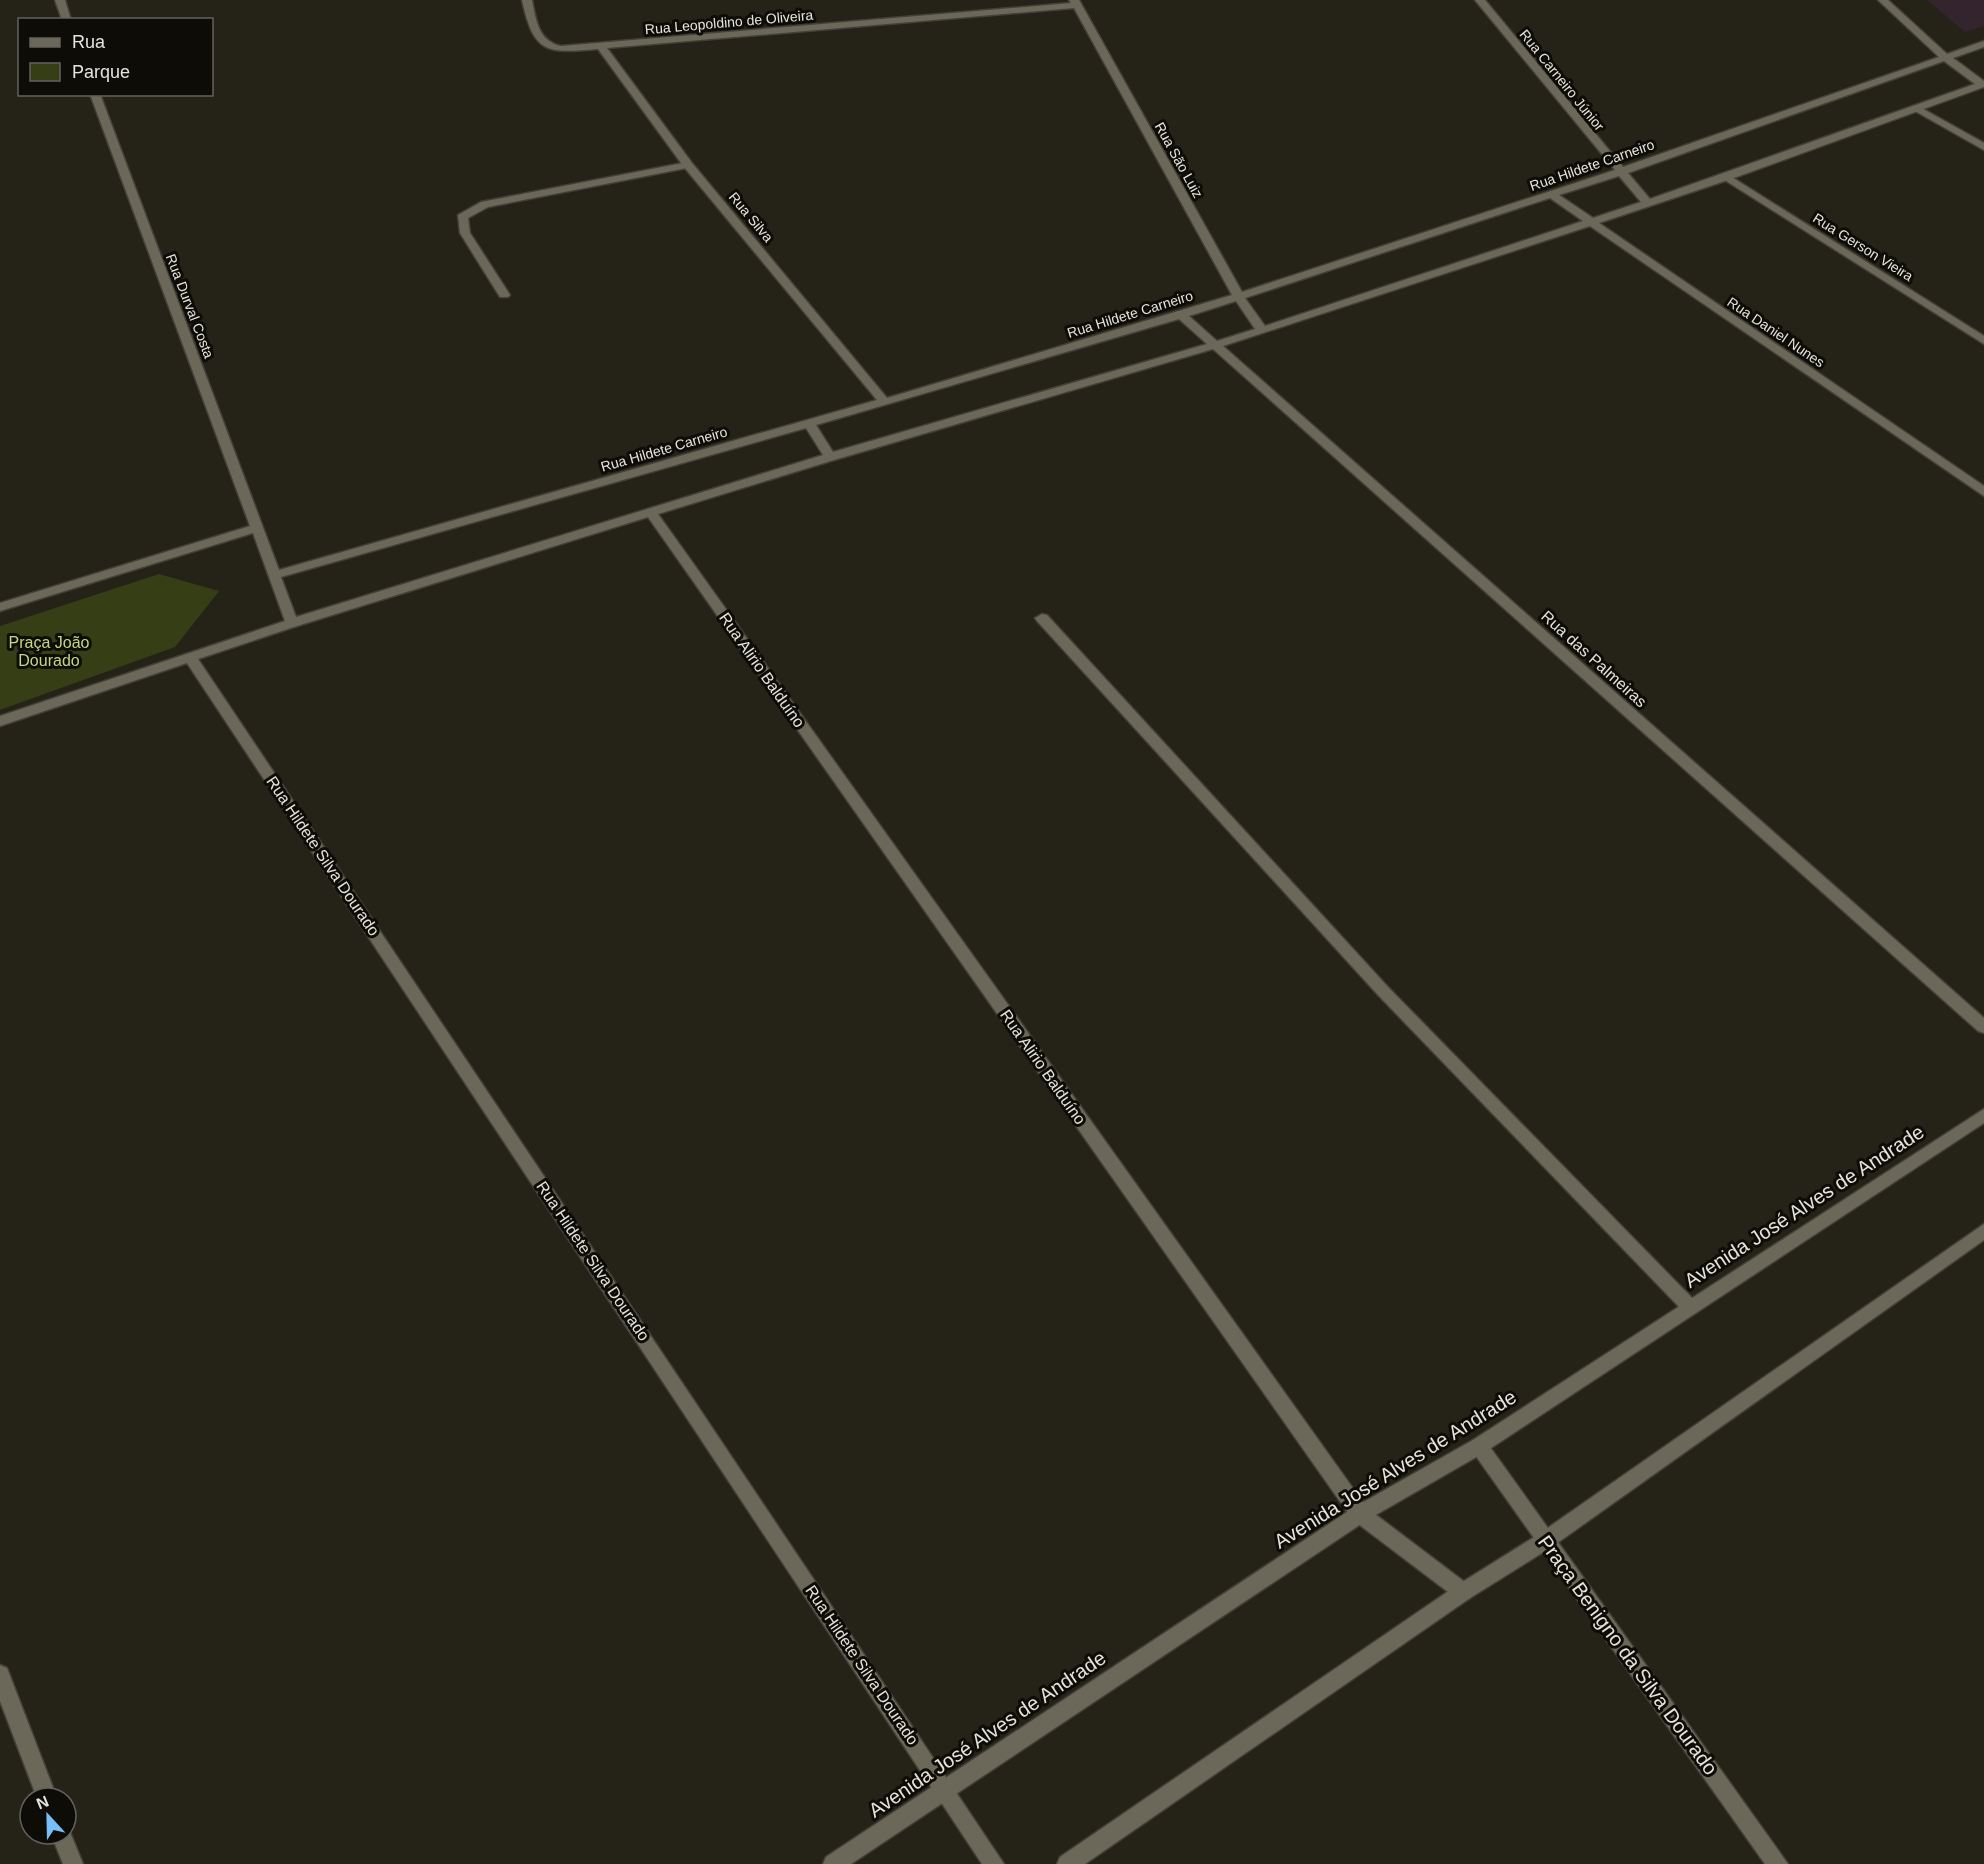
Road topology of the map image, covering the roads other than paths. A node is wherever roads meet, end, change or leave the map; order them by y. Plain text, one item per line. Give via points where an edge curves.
1 (60, 0) edge
2 (527, 0) edge
3 (1480, 0) edge
4 (1883, 0) edge
5 (1076, 3) edge
6 (66, 18) edge
7 (1984, 44) edge
8 (601, 46) junction
9 (1945, 57) junction
10 (1983, 85) edge
11 (96, 96) edge
12 (1918, 109) junction
13 (1984, 147) edge
14 (688, 165) junction
15 (1620, 172) junction
16 (1726, 177) junction
17 (1552, 195) junction
18 (1648, 204) junction
19 (1592, 223) junction
20 (504, 295) dead end
21 (1238, 295) junction
22 (1181, 315) junction
23 (1263, 332) junction
24 (1984, 341) edge
25 (1215, 344) junction
26 (884, 402) junction
27 (809, 423) junction
28 (830, 458) junction
29 (1984, 492) edge
30 (651, 513) junction
31 (257, 528) junction
32 (274, 575) junction
33 (0, 607) edge
34 (1042, 618) dead end
35 (292, 623) junction
36 (191, 658) junction
37 (0, 721) edge
38 (1984, 1027) edge
39 (1984, 1115) edge
40 (1984, 1231) edge
41 (1690, 1307) junction
42 (1479, 1446) junction
43 (1360, 1514) junction
44 (1546, 1540) junction
45 (1463, 1592) junction
46 (0, 1675) edge
47 (42, 1786) edge
48 (945, 1789) junction
49 (65, 1846) edge
50 (72, 1864) edge
51 (833, 1864) edge
52 (994, 1864) edge
53 (1068, 1864) edge
54 (1778, 1864) edge

1 - 6 street
2 - 8 street, Rua Leopoldino de Oliveira via 533,30 546,45 561,49
3 - 15 street, Rua Carneiro Júnior
4 - 9 street
5 - 8 street, Rua Leopoldino de Oliveira
5 - 21 street, Rua São Luiz
7 - 9 street, Rua Hildete Carneiro
8 - 14 street, Rua Silva
9 - 10 street
9 - 15 street, Rua Hildete Carneiro
10 - 12 street
11 - 31 street, Rua Durval Costa
12 - 13 street
12 - 16 street
14 - 20 street via 503,200 469,211 462,217 465,232
14 - 26 street, Rua Silva
15 - 17 street, Rua Hildete Carneiro
15 - 18 street, Rua Carneiro Júnior
16 - 18 street
16 - 24 street, Rua Gerson Vieira
17 - 19 street, Rua Daniel Nunes
17 - 21 street, Rua Hildete Carneiro
18 - 19 street
19 - 23 street
19 - 29 street, Rua Daniel Nunes
21 - 22 street, Rua Hildete Carneiro
21 - 23 street, Rua São Luiz
22 - 25 street, Rua das Palmeiras
22 - 26 street, Rua Hildete Carneiro
23 - 25 street
25 - 28 street
25 - 38 street, Rua das Palmeiras
26 - 27 street, Rua Hildete Carneiro
27 - 28 street
27 - 32 street, Rua Hildete Carneiro
28 - 30 street
30 - 35 street
30 - 43 street, Rua Alirio Balduíno
31 - 32 street
31 - 33 street
32 - 35 street
34 - 41 street via 1383,991
35 - 36 street
36 - 37 street
36 - 48 street, Rua Hildete Silva Dourado
39 - 41 street, Avenida José Alves de Andrade
40 - 44 street
41 - 42 street, Avenida José Alves de Andrade
42 - 43 street, Avenida José Alves de Andrade
42 - 44 street, Praça Benigno da Silva Dourado
43 - 45 street, Rua Alirio Balduíno
43 - 48 street, Avenida José Alves de Andrade
44 - 45 street
44 - 54 street, Praça Benigno da Silva Dourado
45 - 53 street
46 - 47 street
48 - 51 street, Avenida José Alves de Andrade
48 - 52 street, Rua Hildete Silva Dourado
49 - 50 street

